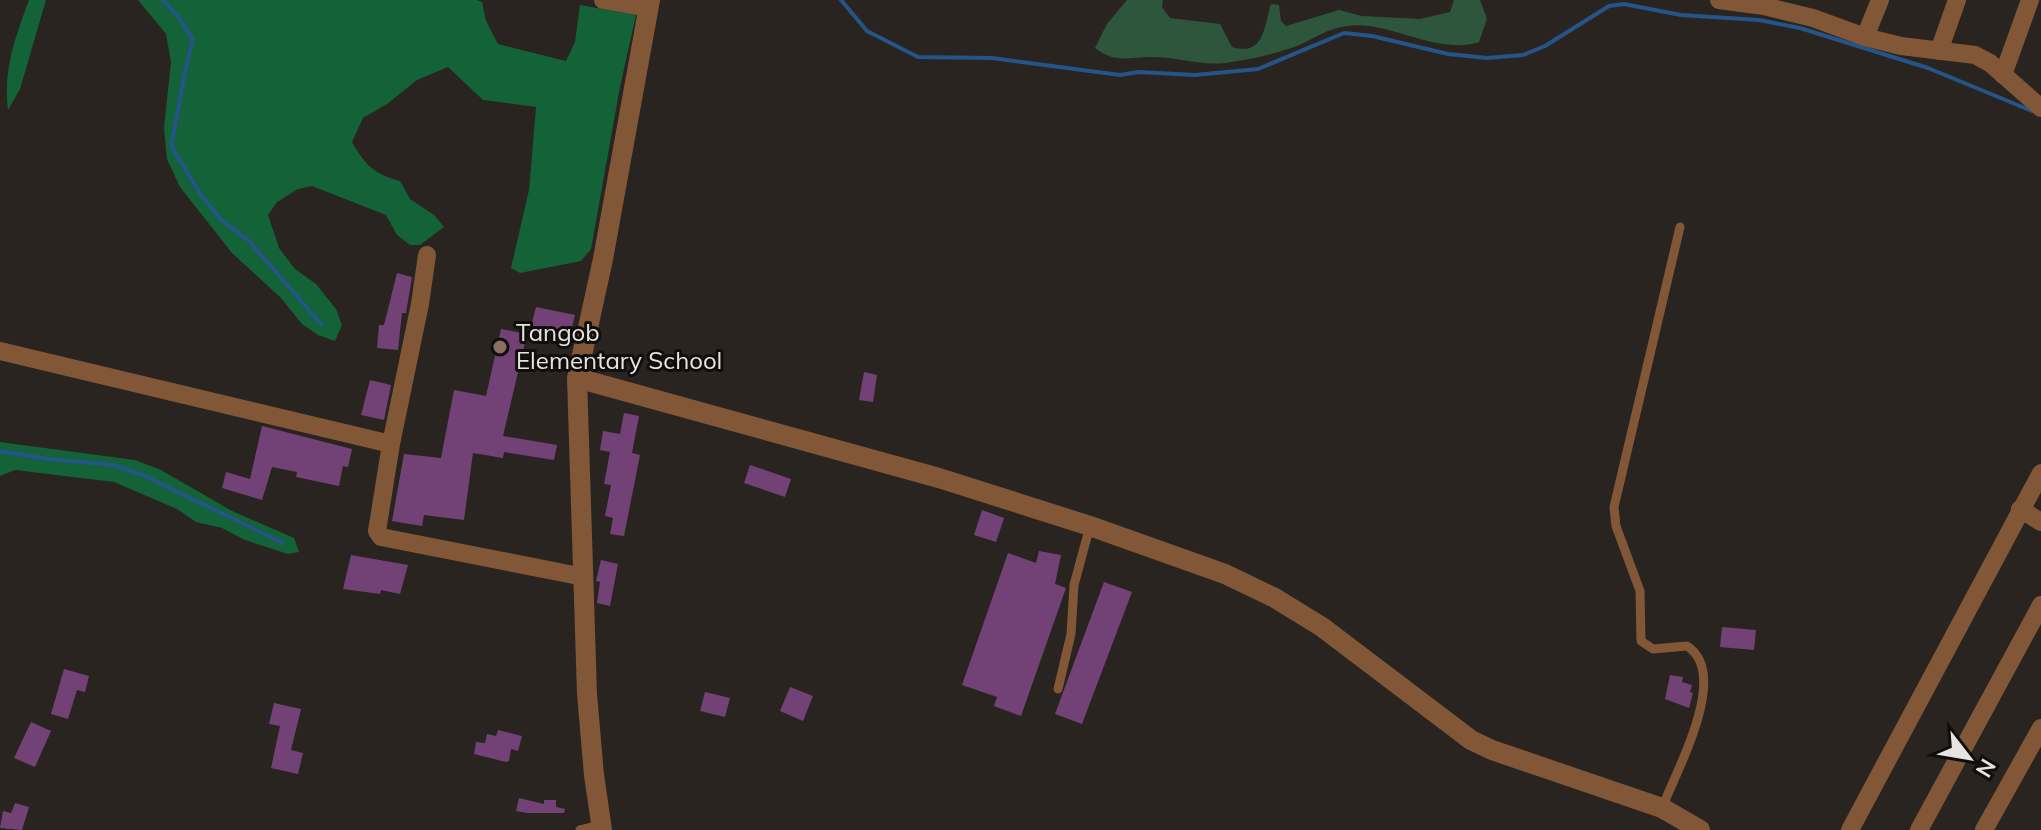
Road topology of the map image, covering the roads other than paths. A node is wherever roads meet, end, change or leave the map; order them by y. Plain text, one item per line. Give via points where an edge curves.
1 (603, 0) edge
2 (1719, 0) edge
3 (1880, 0) edge
4 (1957, 0) edge
5 (2030, 0) edge
6 (1765, 3) edge
7 (649, 4) edge
8 (1865, 37) junction
9 (1939, 51) junction
10 (2003, 75) junction
11 (2041, 108) edge
12 (1680, 227) dead end
13 (427, 255) dead end
14 (0, 351) edge
15 (577, 378) junction
16 (391, 444) junction
17 (2041, 473) edge
18 (2020, 509) junction
19 (2041, 522) edge
20 (1090, 526) junction
21 (584, 577) junction
22 (2041, 605) edge
23 (1058, 689) dead end
24 (2041, 728) edge
25 (1662, 808) junction
26 (601, 827) edge
27 (580, 830) edge
28 (1700, 830) edge
29 (1850, 830) edge
30 (1919, 830) edge
31 (1984, 830) edge

1 - 7 street
2 - 6 street
3 - 8 street
4 - 9 street
5 - 10 street
6 - 8 street
7 - 15 street
8 - 9 street
9 - 10 street via 1975,55
10 - 11 street
12 - 25 lane via 1614,507 1640,591 1641,641 1653,649 1687,646 1704,673 1701,708
13 - 16 street
14 - 16 street
15 - 20 street via 939,478
15 - 21 street
16 - 21 street via 377,523 381,537
17 - 18 street
18 - 19 street
18 - 29 street
20 - 23 lane via 1074,585 1071,634
20 - 25 street via 1225,574 1275,598 1322,627 1471,740
21 - 26 street via 587,694
22 - 30 street
24 - 31 street
25 - 28 street
26 - 27 lane

